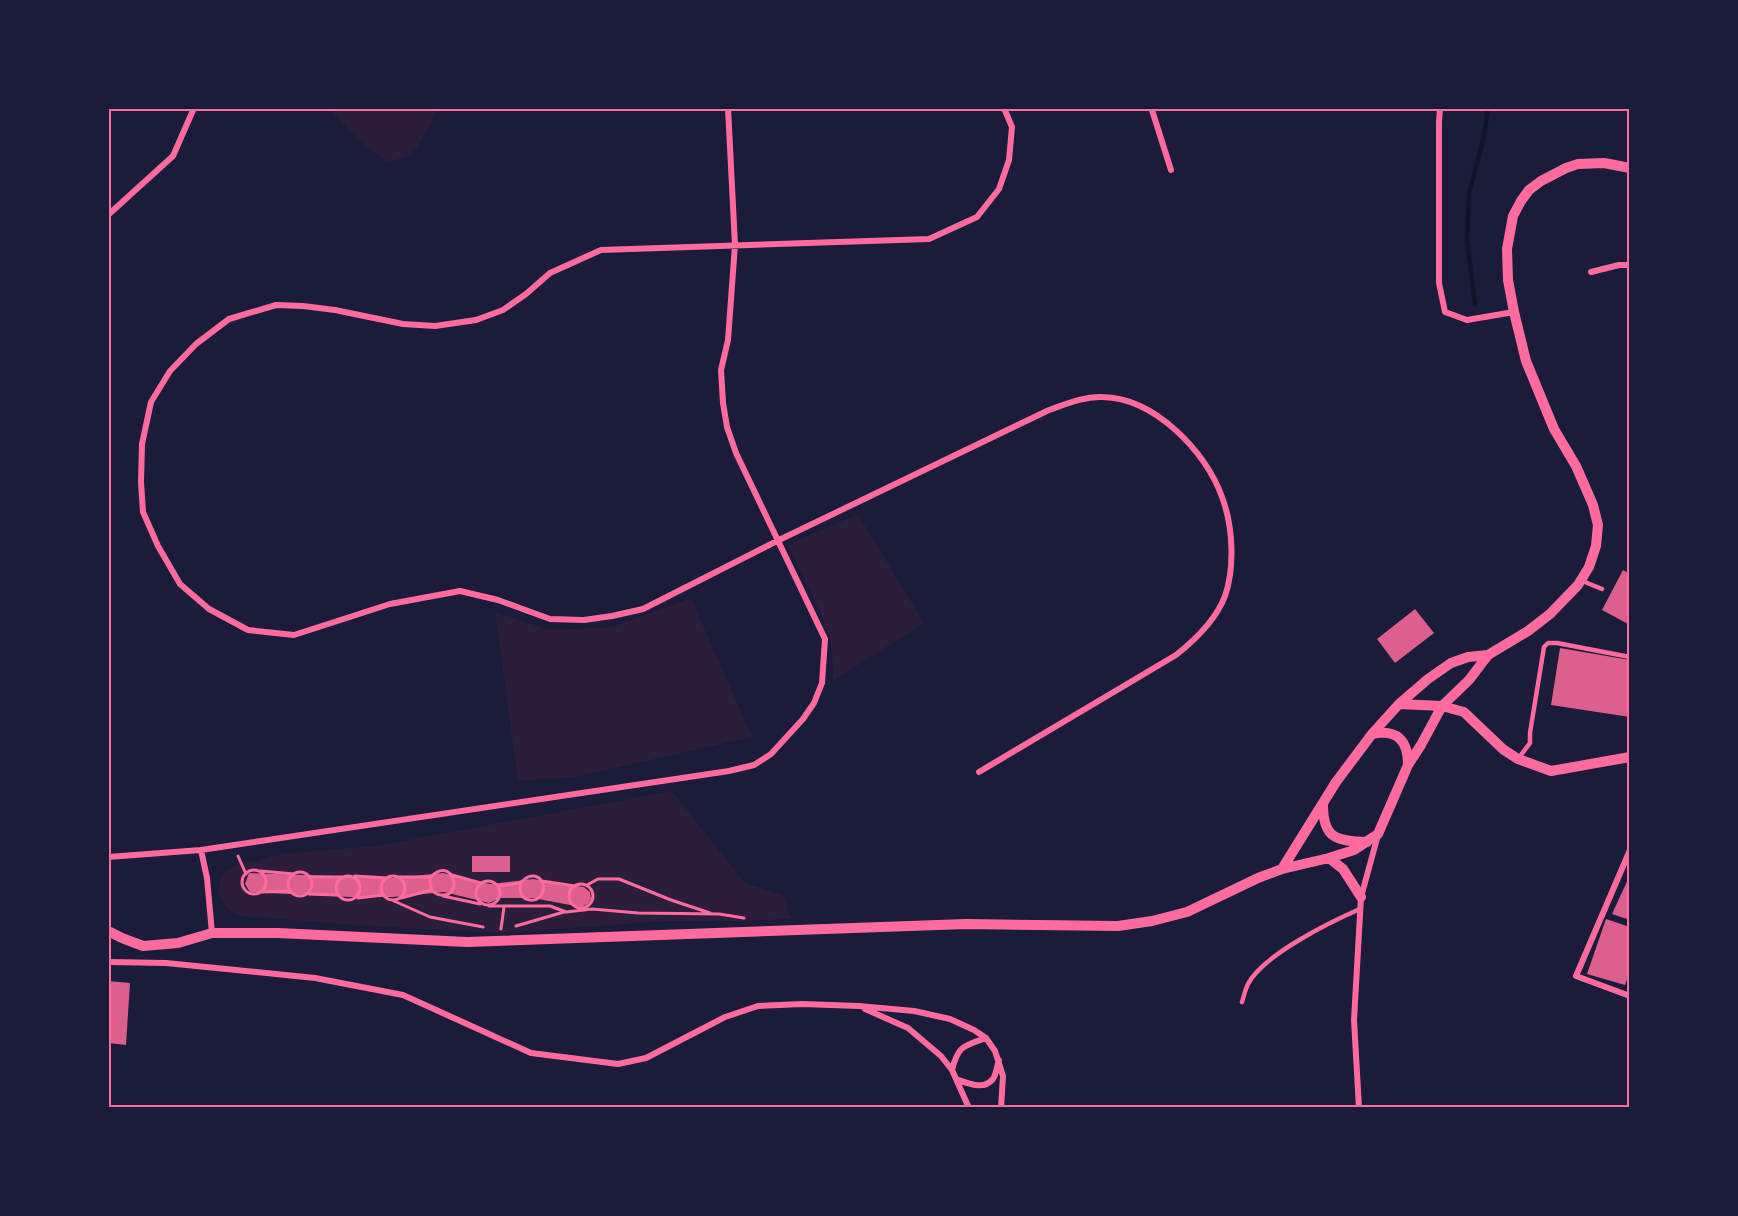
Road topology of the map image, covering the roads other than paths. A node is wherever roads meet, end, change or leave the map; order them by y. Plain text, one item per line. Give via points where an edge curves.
1 (194, 108) edge
2 (728, 108) edge
3 (1004, 108) edge
4 (1150, 108) edge
5 (1440, 108) edge
6 (1630, 168) edge
7 (1170, 170) dead end
8 (108, 215) edge
9 (735, 245) junction
10 (1630, 265) edge
11 (1591, 272) dead end
12 (1514, 312) junction
13 (779, 540) junction
14 (1580, 580) junction
15 (1602, 589) dead end
16 (1488, 655) junction
17 (1630, 657) edge
18 (1399, 704) junction
19 (1442, 706) junction
20 (1372, 734) junction
21 (1630, 757) edge
22 (1518, 759) junction
23 (1408, 765) junction
24 (979, 772) dead end
25 (1323, 805) junction
26 (1378, 834) junction
27 (1369, 842) junction
28 (201, 850) junction
29 (1630, 850) edge
30 (108, 858) edge
31 (1329, 858) junction
32 (1282, 869) junction
33 (1361, 897) junction
34 (1360, 909) junction
35 (108, 931) edge
36 (212, 933) junction
37 (108, 962) edge
38 (1630, 996) edge
39 (1242, 1002) dead end
40 (859, 1006) junction
41 (986, 1038) junction
42 (999, 1060) junction
43 (952, 1070) junction
44 (956, 1079) junction
45 (969, 1108) edge
46 (1000, 1108) edge
47 (1359, 1108) edge

1 - 8 street via 173,156
2 - 9 street
3 - 9 street via 1012,127 1009,160 999,189 977,218 929,239
4 - 7 street
5 - 12 street via 1439,283 1445,312 1467,320
6 - 12 street via 1578,164 1529,190 1513,216 1507,249
9 - 13 street via 722,370 723,404 736,453
9 - 13 street via 601,250 550,273 502,310 476,320 435,326 303,306 276,305 229,318 170,371 151,402 142,444 143,512 180,584 209,609 248,630 294,635 390,604 460,591 550,619 612,616 643,609
10 - 11 street
12 - 14 street via 1526,361 1554,429 1576,466 1598,525 1596,546
13 - 24 street via 1050,410 1077,401 1102,396 1133,403 1157,415 1198,453 1222,497 1232,547 1224,598 1212,617 1194,641 1176,655
13 - 28 street via 825,639 822,683 803,719 771,754 754,765
14 - 15 lane
14 - 16 street via 1550,614
16 - 18 street via 1451,663
16 - 19 street
17 - 22 lane via 1548,643 1544,647 1530,743
18 - 19 street
18 - 20 street
19 - 22 street via 1464,712
19 - 23 street
20 - 23 street via 1392,733 1399,737 1406,745
20 - 25 street
21 - 22 street via 1551,771
23 - 26 street
25 - 27 street via 1325,827 1331,833 1340,839
25 - 32 street
26 - 27 street
26 - 33 street
27 - 31 street
28 - 30 street
28 - 36 street
29 - 38 street via 1576,976
31 - 32 street
31 - 33 street via 1343,869
32 - 36 street via 1187,912 1118,926 966,924 467,942
33 - 34 street
34 - 39 lane via 1278,954 1248,983
34 - 47 street via 1354,1020
35 - 36 street via 143,946 178,943
37 - 40 street via 166,963 315,978 403,995 531,1053 618,1064 646,1058 725,1017 758,1006
40 - 41 street via 950,1019
40 - 43 street via 908,1028
41 - 42 street
41 - 43 street via 956,1053
42 - 44 street via 993,1079 984,1085
42 - 46 street via 1003,1076
43 - 44 street
44 - 45 street

